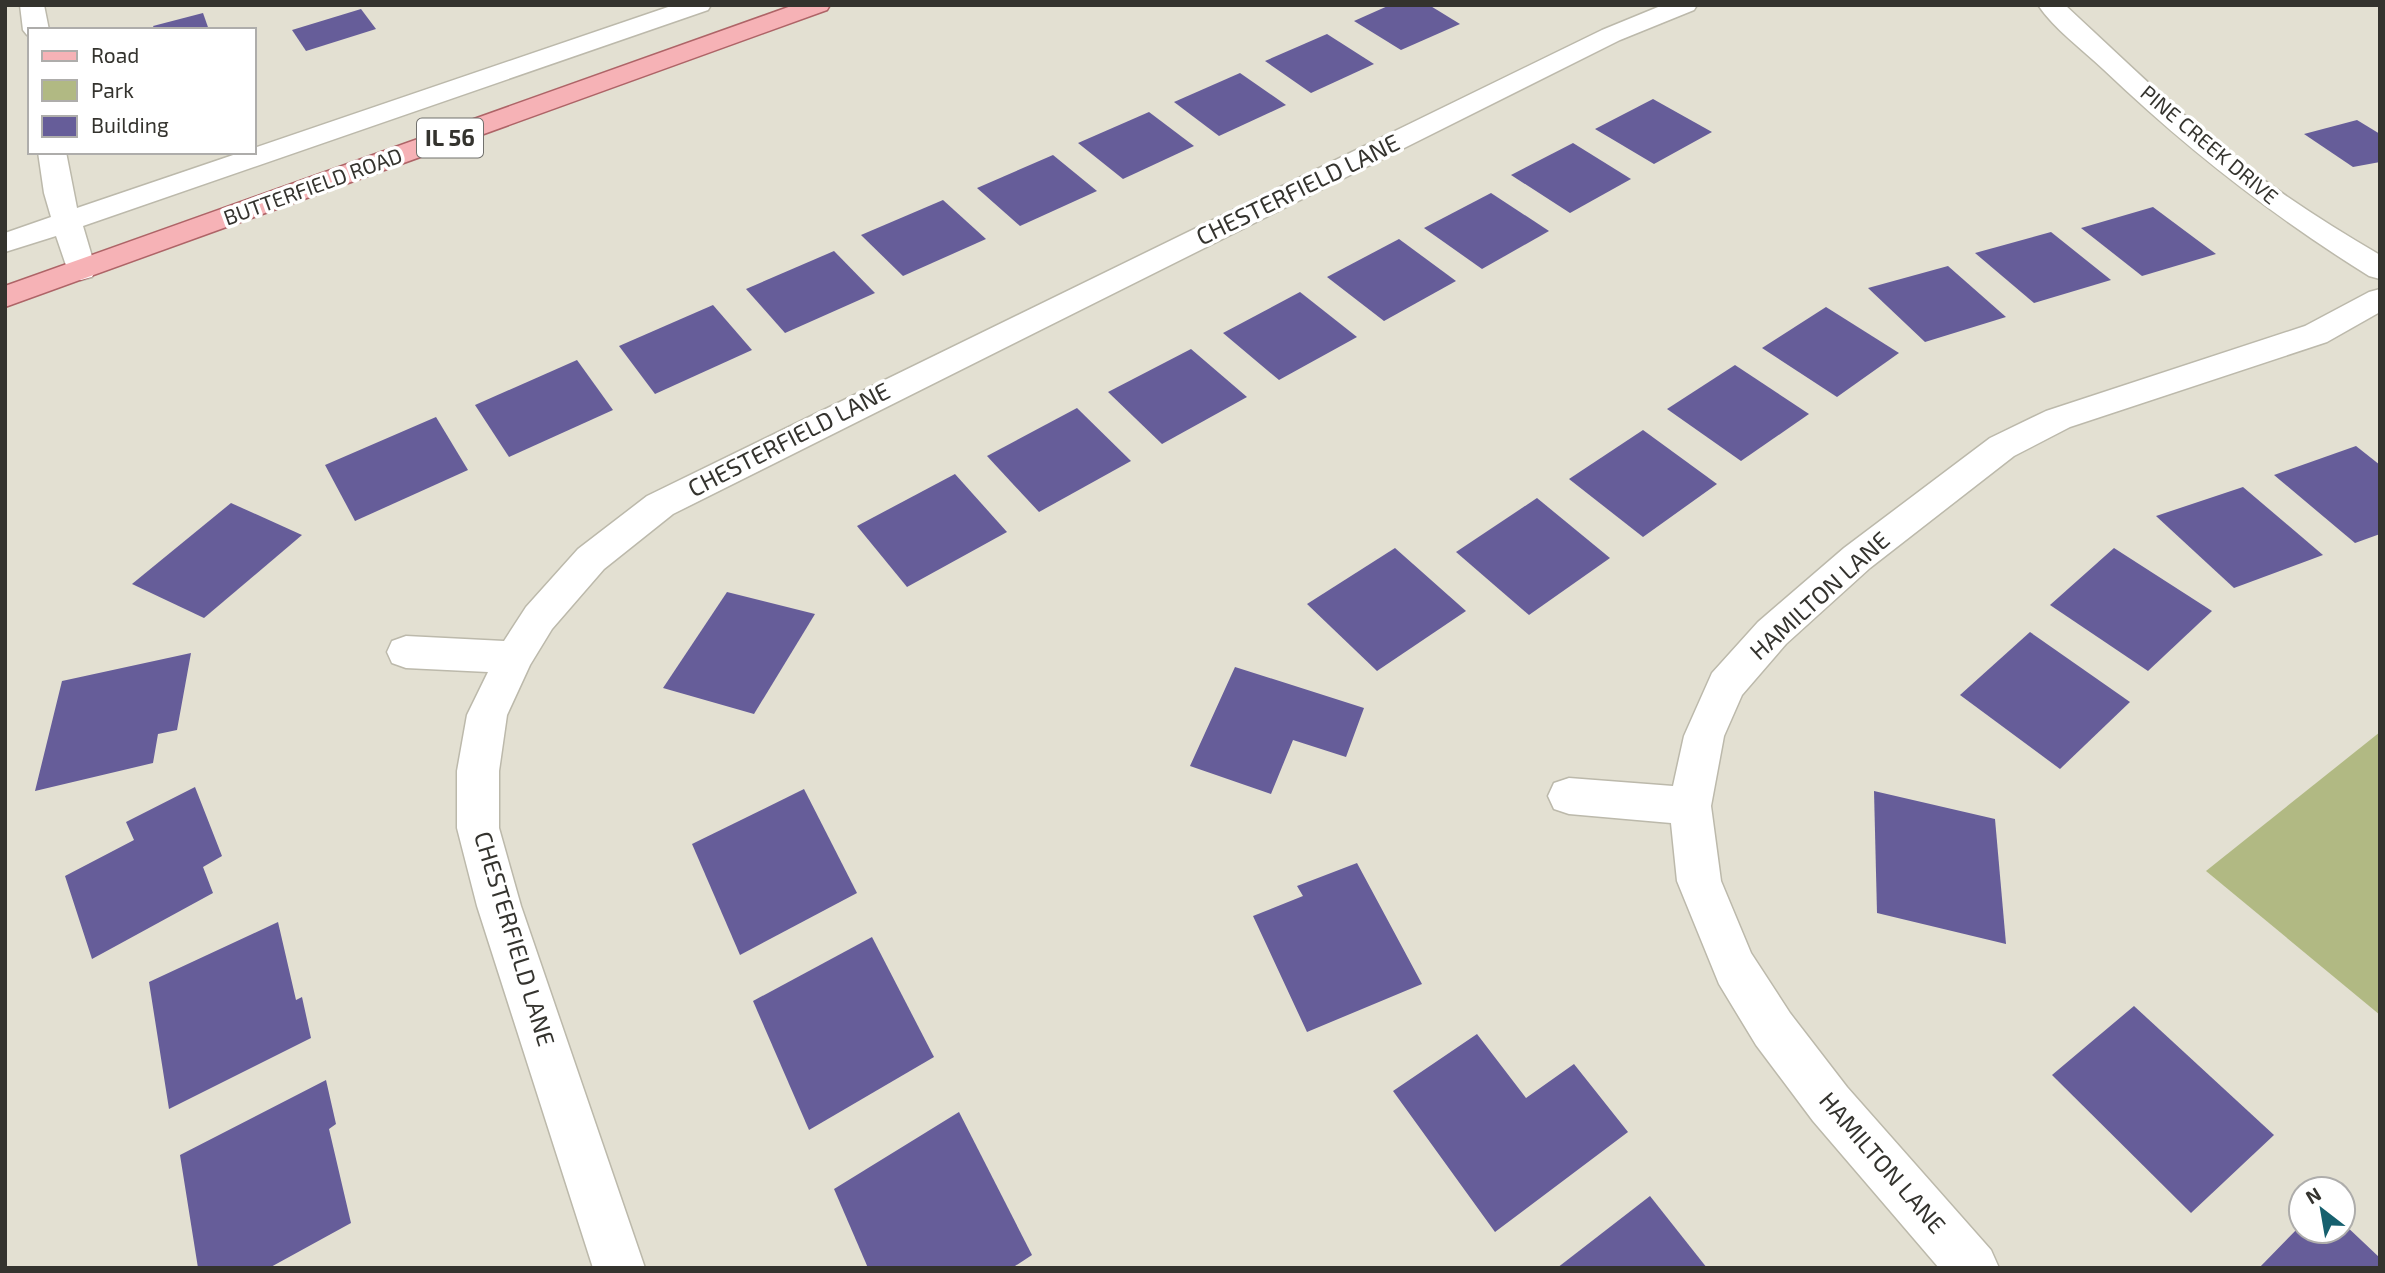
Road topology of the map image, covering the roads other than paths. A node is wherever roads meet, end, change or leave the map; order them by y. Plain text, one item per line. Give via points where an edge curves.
1 (32, 5) edge
2 (699, 5) edge
3 (818, 5) edge
4 (1685, 5) edge
5 (2050, 5) edge
6 (36, 28) edge
7 (52, 154) edge
8 (66, 222) junction
9 (5, 243) edge
10 (2380, 269) edge
11 (81, 270) junction
12 (5, 297) edge
13 (2380, 299) edge
14 (406, 652) dead end
15 (514, 657) junction
16 (1569, 796) dead end
17 (1690, 806) junction
18 (619, 1268) edge
19 (1973, 1268) edge

1 - 6 street
2 - 8 street
3 - 11 main road, BUTTERFIELD ROAD / IL 56
4 - 15 street, CHESTERFIELD LANE via 1611,35 660,505 591,559 539,618
5 - 10 street, PINE CREEK DRIVE via 2233,170 2313,229
7 - 8 street
8 - 9 street
8 - 11 street
11 - 12 main road, BUTTERFIELD ROAD / IL 56
13 - 17 street, HAMILTON LANE via 2316,334 2058,419 2003,447 1857,558 1772,633 1726,685 1704,736
14 - 15 street
15 - 18 street, CHESTERFIELD LANE via 487,715 478,771 478,828 499,906
16 - 17 street
17 - 19 street, HAMILTON LANE via 1699,881 1735,968 1773,1029 1830,1104

